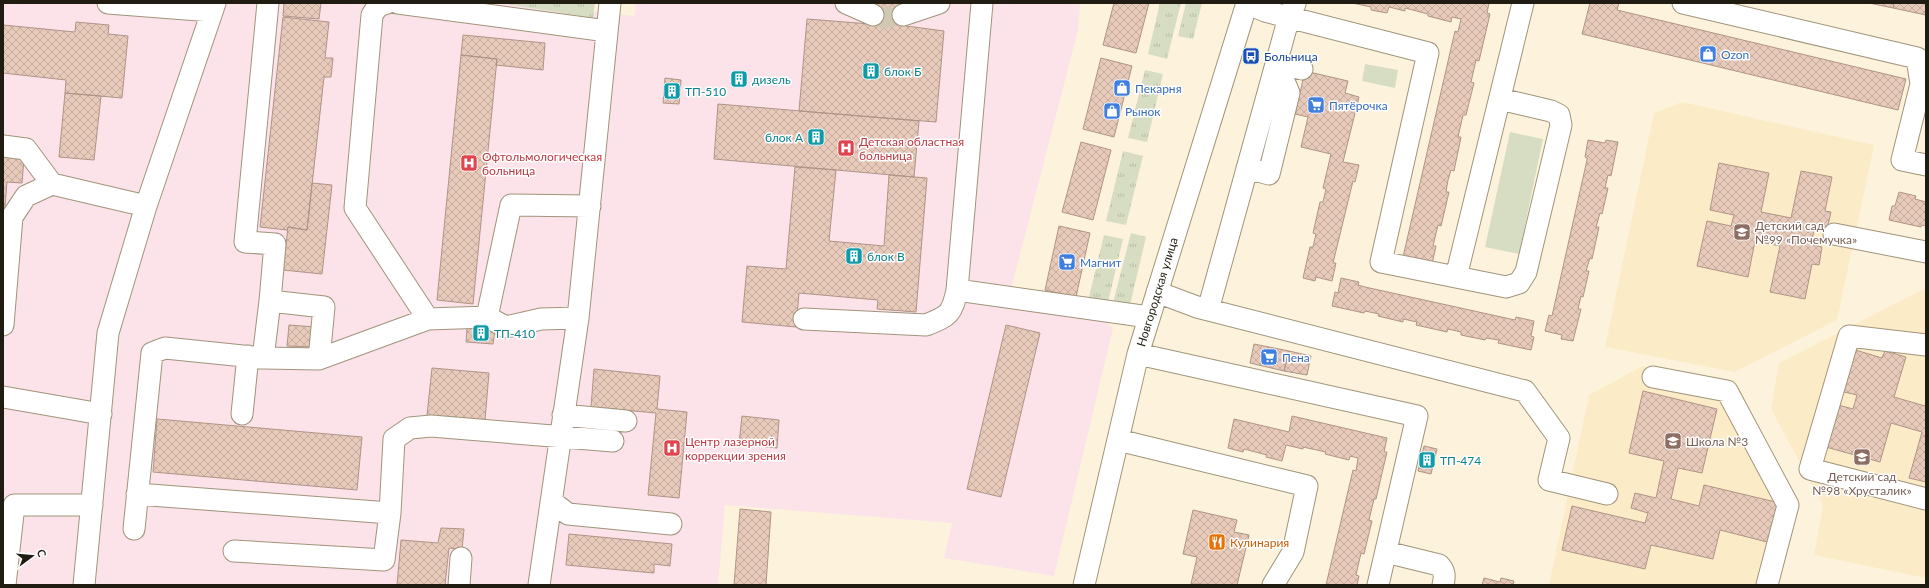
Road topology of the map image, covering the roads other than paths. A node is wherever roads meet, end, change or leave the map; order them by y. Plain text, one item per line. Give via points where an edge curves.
1 (108, 3) edge
2 (268, 3) edge
3 (398, 3) edge
4 (610, 3) edge
5 (846, 3) edge
6 (939, 3) edge
7 (982, 3) edge
8 (1247, 3) edge
9 (1523, 3) edge
10 (1683, 3) edge
11 (378, 4) edge
12 (214, 7) edge
13 (1292, 10) edge
14 (1747, 10) edge
15 (873, 15) tunnel mouth
16 (903, 15) tunnel mouth
17 (607, 31) junction
18 (1922, 52) edge
19 (1276, 62) junction
20 (1302, 69) dead end
21 (1500, 99) junction
22 (3, 146) edge
23 (1926, 166) edge
24 (52, 184) junction
25 (146, 206) junction
26 (590, 206) junction
27 (1834, 234) dead end
28 (1926, 252) edge
29 (1456, 277) junction
30 (957, 290) junction
31 (1157, 292) junction
32 (270, 301) junction
33 (1208, 310) junction
34 (487, 317) junction
35 (1149, 317) junction
36 (578, 318) junction
37 (428, 319) junction
38 (804, 319) dead end
39 (3, 325) edge
40 (1926, 345) edge
41 (1138, 354) junction
42 (255, 357) junction
43 (319, 359) junction
44 (1653, 377) dead end
45 (3, 397) edge
46 (101, 414) junction
47 (242, 414) dead end
48 (563, 415) junction
49 (626, 421) dead end
50 (560, 437) junction
51 (1118, 440) junction
52 (613, 441) dead end
53 (137, 494) junction
54 (1608, 494) dead end
55 (1926, 499) edge
56 (551, 501) junction
57 (92, 505) junction
58 (390, 513) junction
59 (671, 524) dead end
60 (134, 529) dead end
61 (234, 551) dead end
62 (1386, 552) junction
63 (462, 558) dead end
64 (5, 585) edge
65 (84, 585) edge
66 (459, 585) edge
67 (539, 585) edge
68 (1084, 585) edge
69 (1273, 585) edge
70 (1378, 585) edge
71 (1443, 585) edge
72 (1767, 585) edge

1 - 12 street
2 - 32 street via 245,242 275,244
3 - 17 street
4 - 17 street
5 - 15 street
6 - 16 street
7 - 30 street
8 - 13 street via 1266,11
8 - 31 street, Новгородская улица
9 - 21 street
10 - 14 street
11 - 37 street via 372,15 355,208
12 - 25 street
13 - 19 street
13 - 29 street via 1428,53 1381,262
14 - 18 street
17 - 26 street
18 - 23 street via 1921,84 1902,160
19 - 20 street
19 - 33 street
21 - 29 street
21 - 29 street via 1559,114 1561,125 1528,264 1519,283 1506,286
22 - 24 street via 26,149
24 - 25 street
24 - 39 street via 26,196 12,217
25 - 46 street via 108,333
26 - 34 street via 511,205
26 - 36 street
27 - 28 street
30 - 35 street
30 - 38 street via 953,309 941,319 926,325
31 - 33 street
31 - 35 street, Новгородская улица
32 - 42 street
32 - 43 street via 324,307
33 - 54 street via 1526,391 1559,438 1549,480
34 - 36 street via 506,327 541,319
34 - 37 street
35 - 41 street, Новгородская улица
36 - 48 street
37 - 43 street
40 - 55 street via 1849,336 1810,469
41 - 51 street, Новгородская улица
41 - 62 street via 1418,416
42 - 43 street
42 - 47 street
42 - 53 street via 165,348 152,353
44 - 72 street via 1727,391 1788,505
45 - 46 street
46 - 57 street
48 - 49 street
48 - 50 street
50 - 52 street
50 - 56 street
50 - 58 street via 430,426 410,428 394,439
51 - 68 street, Новгородская улица
51 - 69 street via 1307,486 1293,552
53 - 58 street
53 - 60 street
56 - 59 street via 568,514
56 - 67 street
57 - 64 street via 14,505
57 - 65 street
58 - 61 street via 384,560
62 - 70 street
62 - 71 street via 1439,565 1444,570
63 - 66 street

